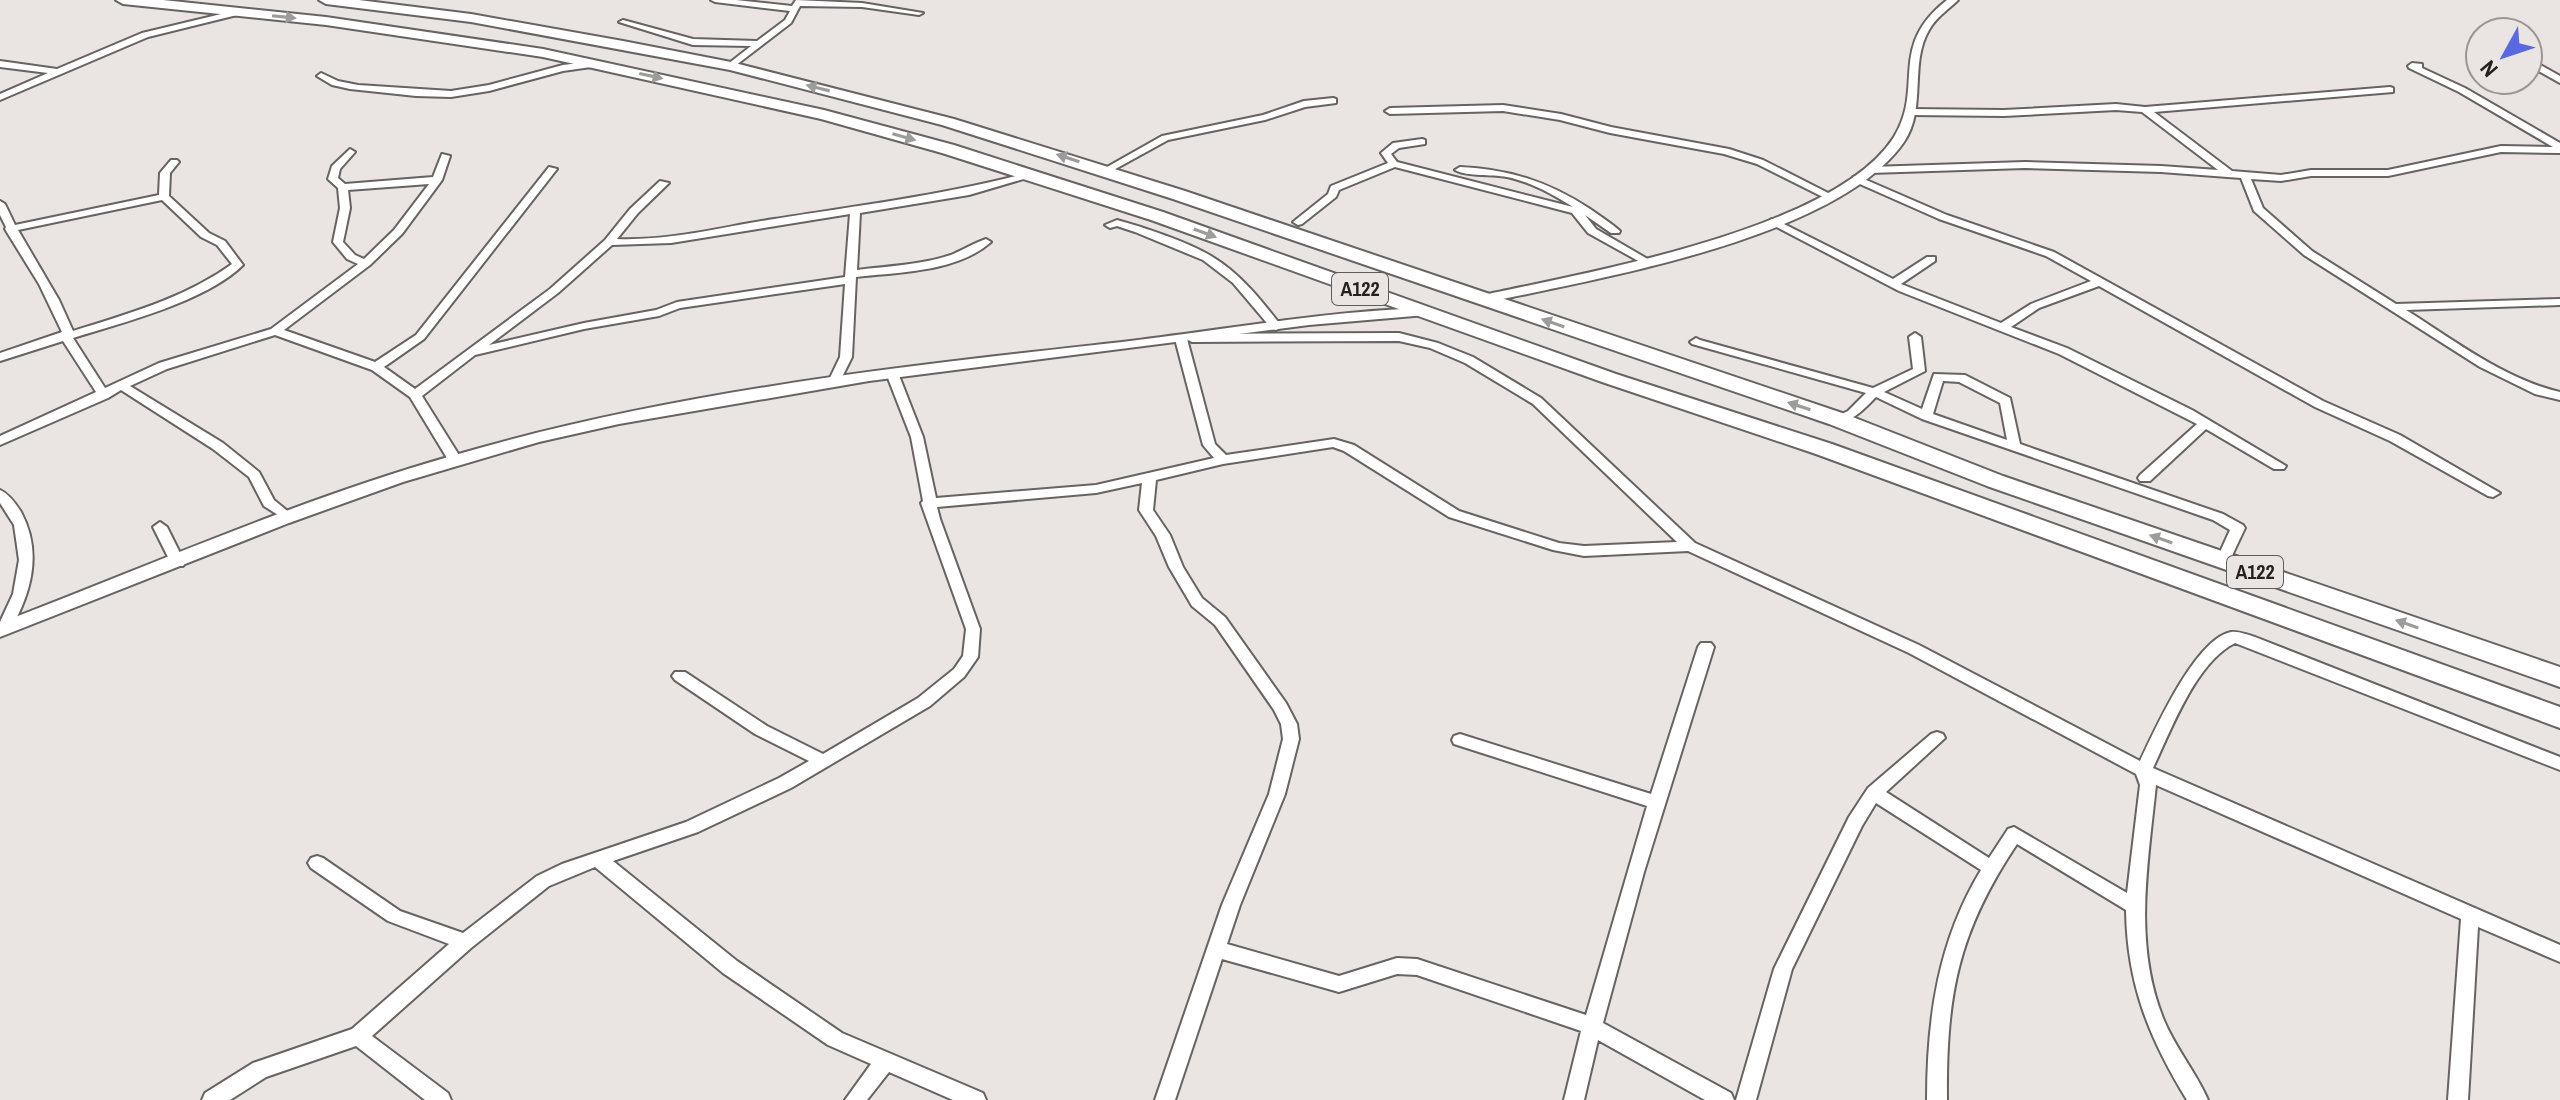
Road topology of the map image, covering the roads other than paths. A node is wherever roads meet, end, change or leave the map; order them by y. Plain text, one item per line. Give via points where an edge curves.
1 (123, 0) edge
2 (326, 0) edge
3 (715, 0) edge
4 (1953, 0) edge
5 (798, 4) edge
6 (238, 12) junction
7 (919, 13) dead end
8 (623, 22) dead end
9 (760, 44) junction
10 (713, 62) junction
11 (0, 64) edge
12 (566, 64) junction
13 (731, 66) junction
14 (2419, 66) dead end
15 (58, 72) junction
16 (321, 76) dead end
17 (688, 83) junction
18 (2390, 90) dead end
19 (0, 97) edge
20 (1333, 101) dead end
21 (2145, 110) junction
22 (1390, 111) dead end
23 (1910, 112) junction
24 (1422, 142) dead end
25 (2560, 149) edge
26 (350, 152) dead end
27 (445, 156) dead end
28 (174, 162) dead end
29 (1394, 164) junction
30 (552, 169) dead end
31 (1460, 170) dead end
32 (1870, 170) junction
33 (1105, 171) junction
34 (1032, 175) junction
35 (2229, 175) junction
36 (2245, 175) junction
37 (1857, 179) junction
38 (437, 180) junction
39 (664, 183) dead end
40 (343, 187) junction
41 (1179, 195) junction
42 (1829, 196) junction
43 (164, 197) junction
44 (0, 204) edge
45 (855, 209) junction
46 (1157, 216) junction
47 (1298, 222) dead end
48 (1772, 222) junction
49 (1110, 225) dead end
50 (10, 229) junction
51 (1615, 231) dead end
52 (609, 242) junction
53 (986, 242) dead end
54 (1931, 259) dead end
55 (1646, 261) junction
56 (366, 263) junction
57 (851, 277) junction
58 (2099, 282) junction
59 (1893, 284) junction
60 (1387, 299) junction
61 (1484, 299) junction
62 (2560, 302) edge
63 (2397, 307) junction
64 (1421, 312) junction
65 (1367, 313) junction
66 (1276, 327) junction
67 (2002, 327) junction
68 (275, 331) junction
69 (66, 334) junction
70 (1915, 337) dead end
71 (1186, 338) junction
72 (1696, 342) dead end
73 (1426, 349) dead end
74 (1633, 350) junction
75 (476, 352) junction
76 (1458, 355) junction
77 (0, 357) edge
78 (376, 367) junction
79 (892, 373) junction
80 (1609, 378) junction
81 (834, 382) junction
82 (121, 385) junction
83 (1874, 392) junction
84 (104, 395) junction
85 (415, 395) junction
86 (2560, 396) edge
87 (1926, 416) junction
88 (1837, 419) junction
89 (2205, 423) junction
90 (1893, 439) junction
91 (0, 441) edge
92 (1209, 445) junction
93 (2014, 445) junction
94 (455, 460) junction
95 (1223, 460) junction
96 (1201, 465) junction
97 (2279, 466) dead end
98 (1886, 471) junction
99 (2145, 478) dead end
100 (1149, 479) junction
101 (2493, 493) dead end
102 (0, 494) edge
103 (928, 503) junction
104 (289, 518) junction
105 (160, 527) dead end
106 (1690, 546) junction
107 (2218, 559) junction
108 (178, 563) junction
109 (2220, 597) junction
110 (2, 629) edge
111 (2455, 641) junction
112 (1706, 647) dead end
113 (680, 676) dead end
114 (2560, 677) edge
115 (2490, 693) junction
116 (2560, 718) edge
117 (1937, 738) dead end
118 (1460, 740) dead end
119 (823, 761) junction
120 (2560, 764) edge
121 (2143, 771) junction
122 (1874, 793) junction
123 (1656, 802) junction
124 (599, 860) junction
125 (317, 863) dead end
126 (1988, 866) dead end
127 (2133, 905) junction
128 (2470, 914) junction
129 (465, 942) junction
130 (1216, 949) junction
131 (2560, 954) edge
132 (1591, 1026) junction
133 (358, 1036) junction
134 (885, 1062) junction
135 (212, 1100) edge
136 (441, 1100) edge
137 (855, 1100) edge
138 (976, 1100) edge
139 (1165, 1100) edge
140 (1574, 1100) edge
141 (1724, 1100) edge
142 (1746, 1100) edge
143 (1937, 1100) edge
144 (2198, 1100) edge
145 (2458, 1100) edge

1 - 6 highway, A122
2 - 10 highway, A122 via 471,18
3 - 5 street
4 - 23 street via 1932,16 1916,46
5 - 7 street
5 - 9 street via 788,21
6 -> 12 highway, A122 via 453,38
6 - 15 street via 157,31
8 - 9 street via 693,42
9 - 13 street
10 - 13 highway, A122
10 - 17 highway
11 - 15 street
12 - 16 street via 473,92 436,94 361,89
12 -> 17 highway, A122 via 596,64
33 -> 13 highway, A122 via 948,122
14 - 25 street via 2412,66
15 - 19 street
17 -> 34 highway, A122 via 824,115
18 - 21 street
20 - 33 street via 1165,138
21 - 23 street
21 - 35 street
22 - 42 street via 1503,108 1561,117 1726,151
23 - 32 street via 1897,143
24 - 29 street via 1396,145 1386,153
25 - 36 street via 2487,151 2367,175
26 - 40 street via 333,173
27 - 38 street
28 - 43 street via 165,173
29 - 47 street via 1335,188
29 - 55 street via 1576,211 1592,231
30 - 78 street via 420,337
31 - 51 street via 1495,171 1538,182
32 - 35 street via 2025,165
32 - 37 street
33 - 41 highway, A122
34 - 45 street via 994,187
34 - 46 highway, A122
35 - 36 street
36 - 63 street via 2258,209 2285,237
37 - 42 street
37 - 58 street via 1935,214 2050,254
38 - 40 street
38 - 56 street via 410,219
39 - 52 street
40 - 56 street via 338,242 351,257
41 - 46 highway
41 - 61 highway, A122
42 - 48 street
43 - 50 street
43 - 69 street via 221,243 238,265 194,289
44 - 50 street
45 - 52 street via 658,241
45 - 57 street
46 -> 60 highway, A122
48 - 55 street
48 - 59 street
49 - 66 street via 1139,230 1207,258 1237,281
50 - 69 street via 58,302
52 - 75 street
53 - 57 street via 947,261
54 - 59 street
55 - 61 street
56 - 68 street
57 - 75 street via 677,305
57 - 81 street via 846,357
58 - 67 street via 2035,306
58 - 101 street
59 - 67 street
60 - 64 highway, A122
60 - 65 street
74 -> 61 highway, A122
62 - 63 street
63 - 86 street via 2484,364
64 - 65 street
64 - 80 highway, A122
65 - 66 street
66 - 71 street
67 - 89 street via 2063,351
68 - 78 street
68 - 82 street via 194,354
69 - 77 street
69 - 84 street
70 - 83 street via 1919,371
71 - 76 street via 1386,336
71 - 79 street
71 - 92 street
72 - 83 street
73 - 76 street
74 - 80 highway
88 -> 74 highway, A122
75 - 85 street
76 - 106 street via 1537,401
78 - 85 street
79 - 81 street
79 - 103 street via 917,437
80 - 98 highway, A122
81 - 94 street via 625,418
82 - 84 street
82 - 104 street via 218,446 254,475 269,503
83 - 87 street
83 - 88 street via 1852,414
84 - 91 street
85 - 94 street
87 - 93 street
87 - 93 street via 1938,377 1961,378 2006,401
88 - 90 highway, A122
89 - 97 street
89 - 99 street
90 - 98 highway
107 -> 90 highway, A122 via 1995,481
92 - 95 street
92 - 96 street
93 - 107 street via 2238,528
94 - 104 street
95 - 96 street
95 - 106 street via 1334,443 1454,514 1558,547 1584,551
96 - 100 street
98 - 109 highway, A122
100 - 103 street via 1096,489
100 - 130 street via 1146,510 1176,567 1197,602 1238,645 1289,724 1285,769
102 - 110 street via 14,509 28,544 22,593
103 - 119 street via 968,608 973,629 970,657 924,702
104 - 108 street
105 - 108 street
106 - 121 street via 1914,649
107 - 109 highway
111 -> 107 highway, A122
108 - 110 street
109 - 115 highway, A122
111 - 114 highway, A122
111 - 115 highway
112 - 123 street
113 - 119 street via 761,730
115 - 116 highway, A122
117 - 122 street
118 - 123 street
119 - 124 street via 692,827
120 - 121 street via 2234,637 2223,641 2179,698
121 - 127 street via 2148,785
121 - 128 street
122 - 126 street
122 - 142 street via 1783,969
123 - 132 street
124 - 129 street via 543,881
124 - 134 street via 788,1009
125 - 129 street via 394,916
127 - 143 street via 2014,834 1971,904 1952,956 1939,1040
127 - 144 street via 2144,998 2162,1043
128 - 131 street
128 - 145 street
129 - 133 street
130 - 132 street via 1339,984 1397,966 1417,967
130 - 139 street
132 - 140 street
132 - 141 street
133 - 135 street via 260,1070
133 - 136 street
134 - 137 street
134 - 138 street

